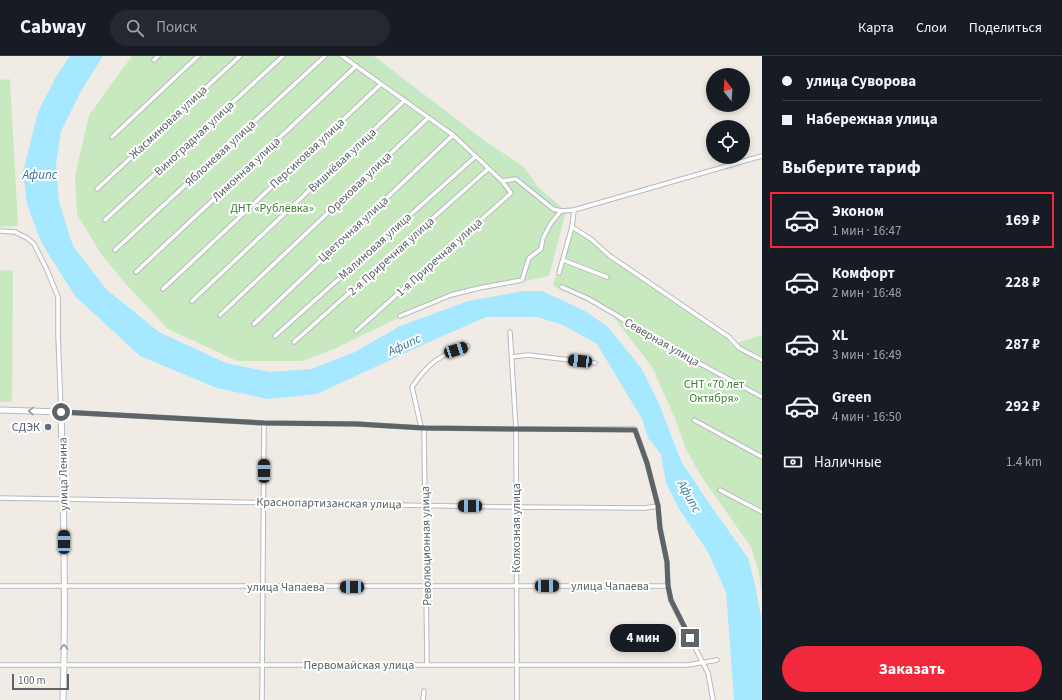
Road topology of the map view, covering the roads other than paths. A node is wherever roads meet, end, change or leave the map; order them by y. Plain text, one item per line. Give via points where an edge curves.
1 (158, 56) edge
2 (198, 56) edge
3 (240, 56) edge
4 (283, 56) edge
5 (325, 56) edge
6 (342, 56) edge
7 (154, 60) dead end
8 (356, 66) junction
9 (381, 84) junction
10 (404, 101) junction
11 (428, 118) junction
12 (453, 135) junction
13 (112, 137) dead end
14 (762, 156) edge
15 (475, 157) junction
16 (488, 169) junction
17 (502, 181) junction
18 (97, 189) dead end
19 (574, 210) junction
20 (561, 211) junction
21 (105, 220) dead end
22 (572, 227) junction
23 (0, 231) edge
24 (115, 250) dead end
25 (563, 260) junction
26 (136, 272) dead end
27 (559, 273) dead end
28 (607, 277) dead end
29 (562, 287) dead end
30 (163, 288) dead end
31 (192, 301) dead end
32 (220, 315) dead end
33 (400, 316) dead end
34 (254, 324) dead end
35 (356, 331) dead end
36 (510, 332) dead end
37 (275, 336) dead end
38 (294, 342) dead end
39 (468, 346) dead end
40 (512, 357) junction
41 (761, 358) edge
42 (595, 363) dead end
43 (762, 397) edge
44 (0, 410) edge
45 (61, 412) junction
46 (694, 420) dead end
47 (264, 423) junction
48 (423, 427) junction
49 (516, 429) junction
50 (762, 457) edge
51 (720, 490) dead end
52 (0, 498) edge
53 (64, 499) junction
54 (264, 502) junction
55 (425, 505) junction
56 (658, 506) junction
57 (516, 507) junction
58 (762, 512) edge
59 (0, 586) edge
60 (64, 586) junction
61 (426, 586) junction
62 (516, 586) junction
63 (668, 586) junction
64 (263, 587) junction
65 (717, 660) dead end
66 (702, 663) junction
67 (64, 664) junction
68 (0, 665) edge
69 (262, 665) junction
70 (427, 665) junction
71 (516, 665) junction
72 (424, 691) dead end
73 (63, 700) edge
74 (262, 700) edge
75 (423, 700) edge
76 (517, 700) edge
77 (713, 700) edge

1 - 7 street
2 - 13 street
3 - 18 street, Жасминовая улица
4 - 21 street, Виноградная улица
5 - 24 street, Яблоневая улица
6 - 8 street
8 - 9 street
8 - 26 street, Лимонная улица
9 - 10 street
9 - 30 street, Персиковая улица
10 - 11 street
10 - 31 street, Вишнёвая улица
11 - 12 street
11 - 32 street, Ореховая улица
12 - 15 street
12 - 34 street, Цветочная улица
14 - 19 street
15 - 16 street
15 - 37 street, Малиновая улица
16 - 17 street
16 - 38 street, 2-я Приречная улица
17 - 20 street via 516,179 553,209
17 - 35 street, 1-я Приречная улица via 511,193
19 - 20 street
19 - 22 street
20 - 33 street, 1-я Приречная улица via 543,238 541,249 529,258 522,280 451,295
22 - 25 street
22 - 41 street via 729,337 739,348
23 - 45 street, улица Ленина via 15,232 34,244 58,297
25 - 27 street
25 - 28 street
29 - 43 street, Северная улица via 587,298 645,334
36 - 40 street, Колхозная улица
39 - 48 street, Революционная улица via 436,360 422,372 412,387
40 - 42 street via 528,355
40 - 49 street, Колхозная улица
45 -> 44 street
45 - 47 street
45 - 53 street, улица Ленина
46 - 50 street
47 - 48 street
47 - 54 street
48 - 49 street
48 - 55 street, Революционная улица
49 - 56 street via 635,430
49 - 57 street, Колхозная улица
51 - 58 street
52 - 53 street, Краснопартизанская улица
53 - 54 street, Краснопартизанская улица
53 - 60 street, улица Ленина
54 - 55 street, Краснопартизанская улица
54 - 64 street
55 - 57 street, Краснопартизанская улица
55 - 61 street, Революционная улица
56 - 57 street, Краснопартизанская улица
56 - 63 street
57 - 62 street, Колхозная улица
59 - 60 street, улица Чапаева
60 - 64 street, улица Чапаева
67 -> 60 street, улица Ленина
61 - 62 street, улица Чапаева
61 - 64 street, улица Чапаева
61 - 70 street, Революционная улица
62 - 63 street, улица Чапаева
62 - 71 street, Колхозная улица
63 - 66 street via 671,600
64 - 69 street
65 - 66 street, Первомайская улица
66 - 71 street, Первомайская улица
66 - 77 street via 708,673
67 - 68 street, Первомайская улица
67 - 69 street, Первомайская улица
67 - 73 street, улица Ленина
69 - 70 street, Первомайская улица
69 - 74 street
70 - 71 street, Первомайская улица
71 - 76 street, Колхозная улица
72 - 75 street

